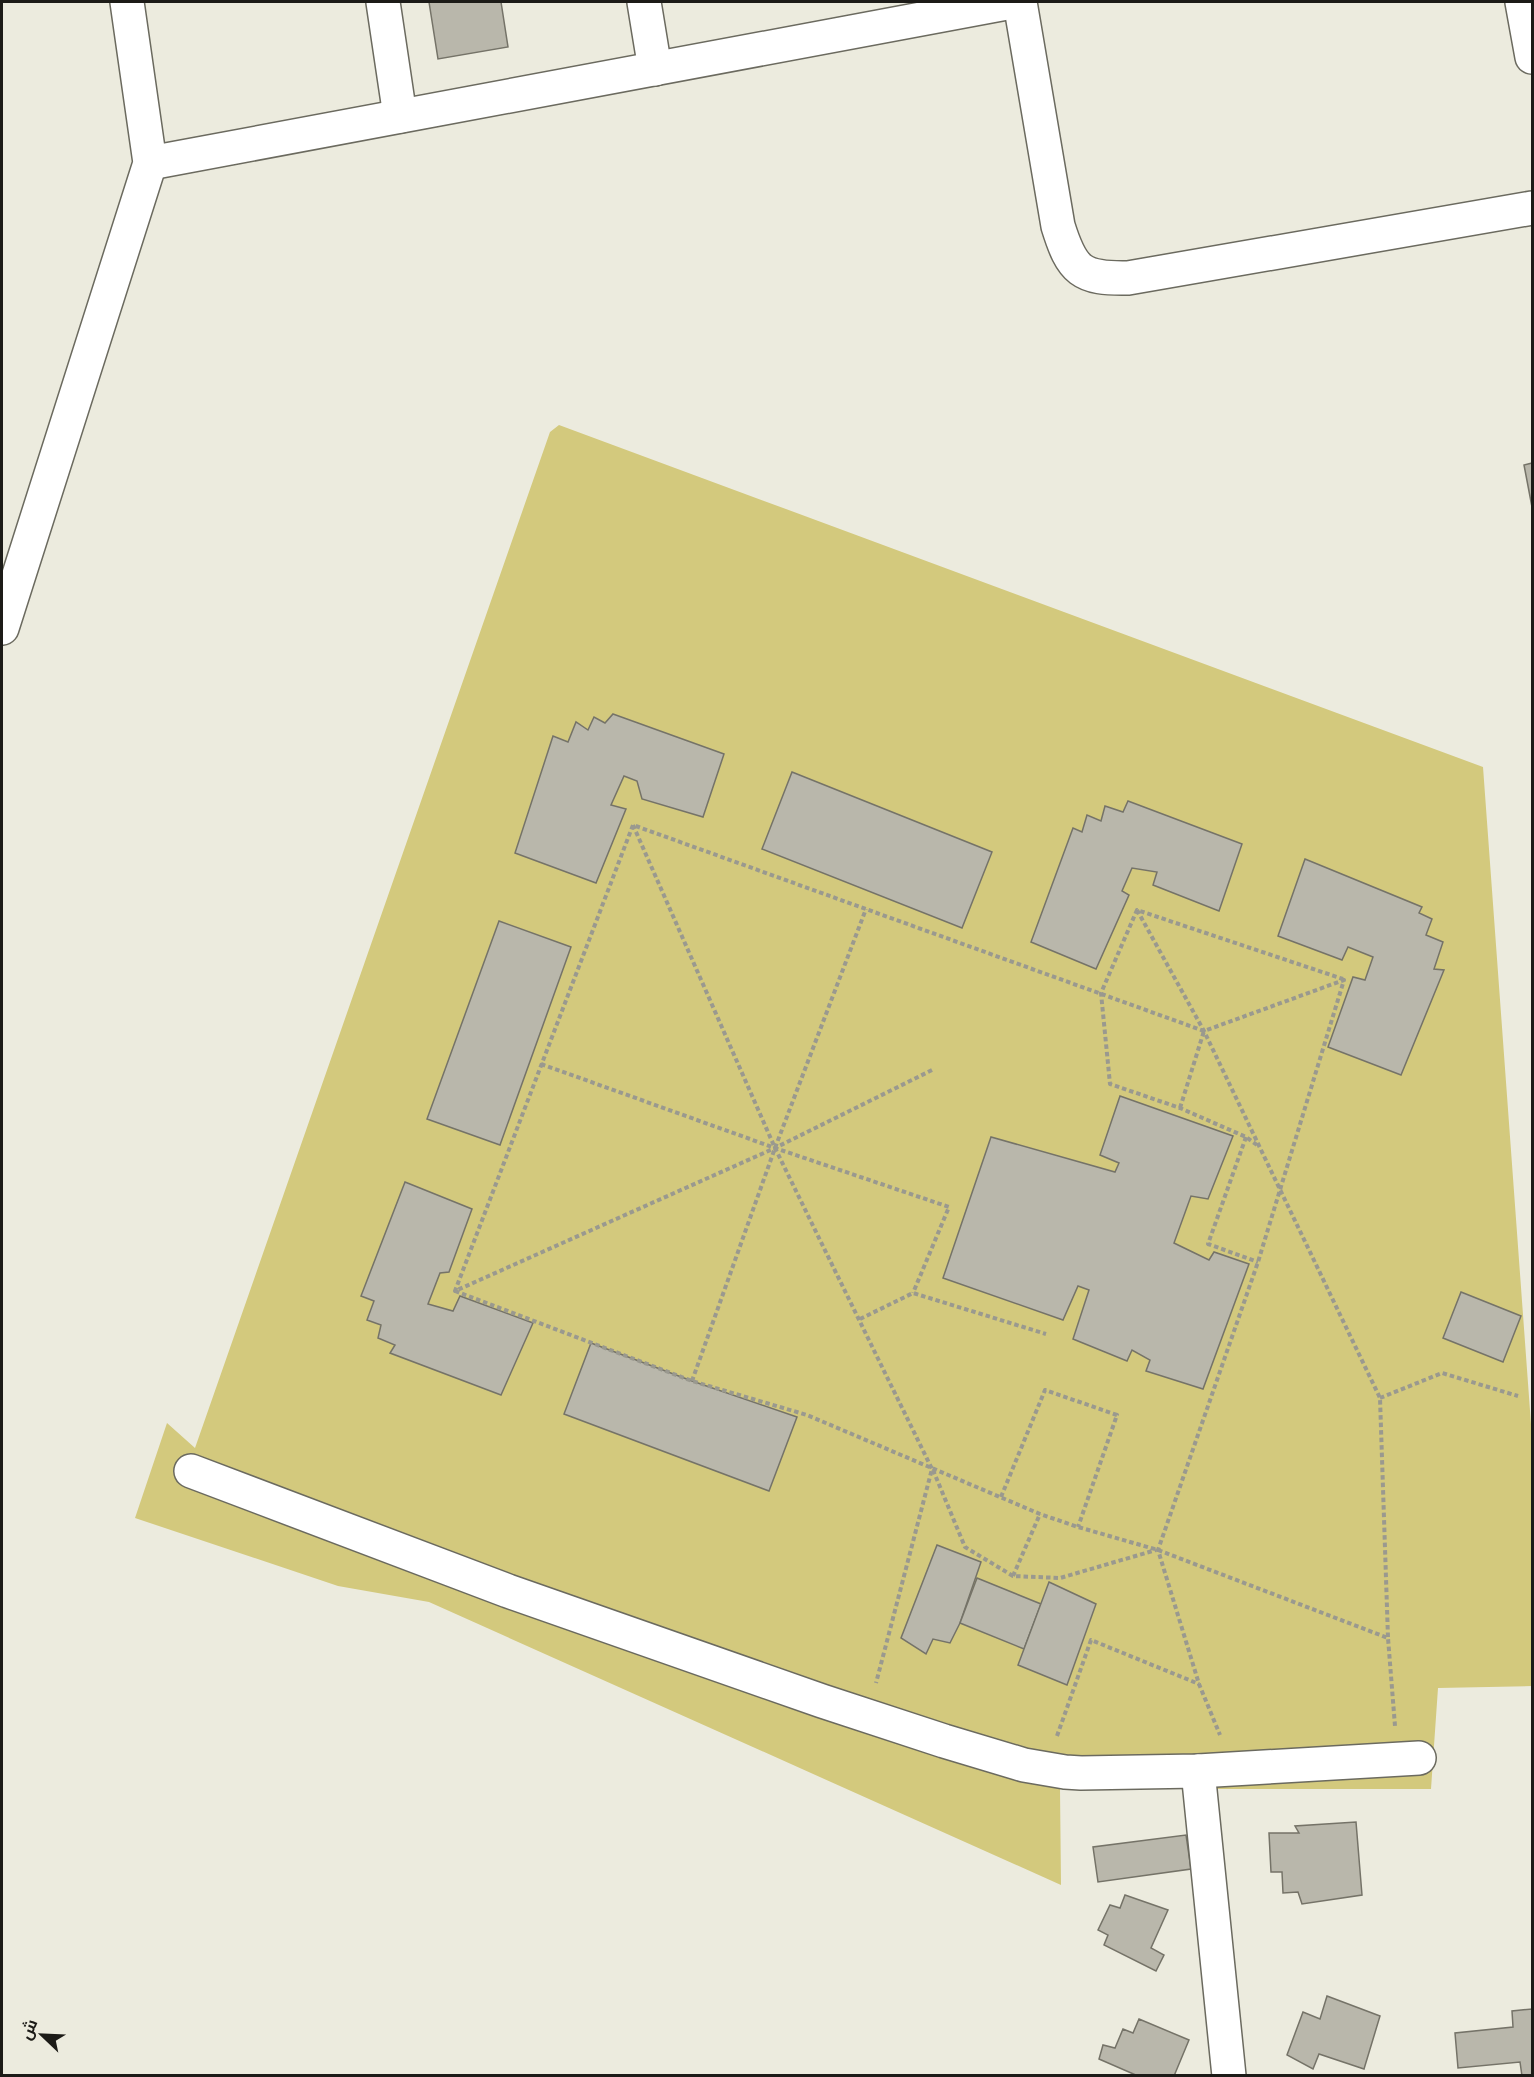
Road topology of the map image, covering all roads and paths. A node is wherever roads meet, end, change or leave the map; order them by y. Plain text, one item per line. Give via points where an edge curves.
1 (128, 2) edge
2 (383, 2) edge
3 (644, 2) edge
4 (1012, 2) edge
5 (1020, 2) edge
6 (1522, 2) edge
7 (1533, 57) edge
8 (655, 69) junction
9 (400, 116) junction
10 (150, 163) junction
11 (1533, 208) edge
12 (2, 628) edge
13 (633, 825) junction
14 (866, 909) junction
15 (1137, 910) junction
16 (1344, 980) junction
17 (1101, 993) junction
18 (1204, 1031) junction
19 (542, 1064) junction
20 (932, 1070) dead end
21 (1180, 1108) junction
22 (1246, 1137) junction
23 (1259, 1147) junction
24 (775, 1148) junction
25 (1280, 1190) junction
26 (1258, 1262) junction
27 (455, 1291) junction
28 (913, 1293) junction
29 (860, 1319) junction
30 (1046, 1334) dead end
31 (692, 1381) junction
32 (1518, 1396) dead end
33 (1380, 1398) junction
34 (932, 1469) junction
35 (191, 1472) dead end
36 (1001, 1497) junction
37 (1040, 1514) junction
38 (1078, 1527) junction
39 (1158, 1550) junction
40 (1013, 1576) junction
41 (1388, 1638) junction
42 (1199, 1684) junction
43 (875, 1686) dead end
44 (1210, 1740) dead end
45 (1054, 1744) dead end
46 (1408, 1759) joint
47 (1198, 1771) junction
48 (1229, 2076) edge

1 - 10 street
2 - 9 street
3 - 8 street
4 - 8 street
5 - 11 street via 1058,226 1064,246 1083,272 1102,278 1128,278
6 - 7 street
8 - 9 street
9 - 10 street
10 - 12 street
13 - 14 path
13 - 19 path
13 - 24 path
14 - 17 path
14 - 24 path
15 - 16 path
15 - 17 path
15 - 18 path
16 - 18 path
16 - 25 path
17 - 18 path
17 - 21 path via 1110,1084
18 - 21 path
18 - 23 path
19 - 24 path
19 - 27 path
20 - 24 path
21 - 22 path
22 - 23 path
22 - 26 path via 1208,1244
23 - 25 path
24 - 27 path
24 - 28 path via 950,1207
24 - 29 path
24 - 31 path
25 - 26 path
25 - 33 path
26 - 39 path
27 - 31 path
28 - 29 path
28 - 30 path
29 - 34 path
31 - 34 path via 807,1415
32 - 33 path via 1442,1373
33 - 41 path
34 - 36 path
34 - 40 path via 965,1547
34 - 43 path
35 - 47 street via 508,1591 822,1701 1024,1765 1065,1772
36 - 37 path
36 - 38 path via 1045,1390 1117,1415
37 - 38 path
37 - 40 path
38 - 39 path
39 - 40 path via 1060,1578
39 - 41 path
39 - 42 path
41 - 46 path via 1394,1700
42 - 44 path via 1222,1739
42 - 45 path via 1091,1640
46 - 47 street
47 - 48 street

